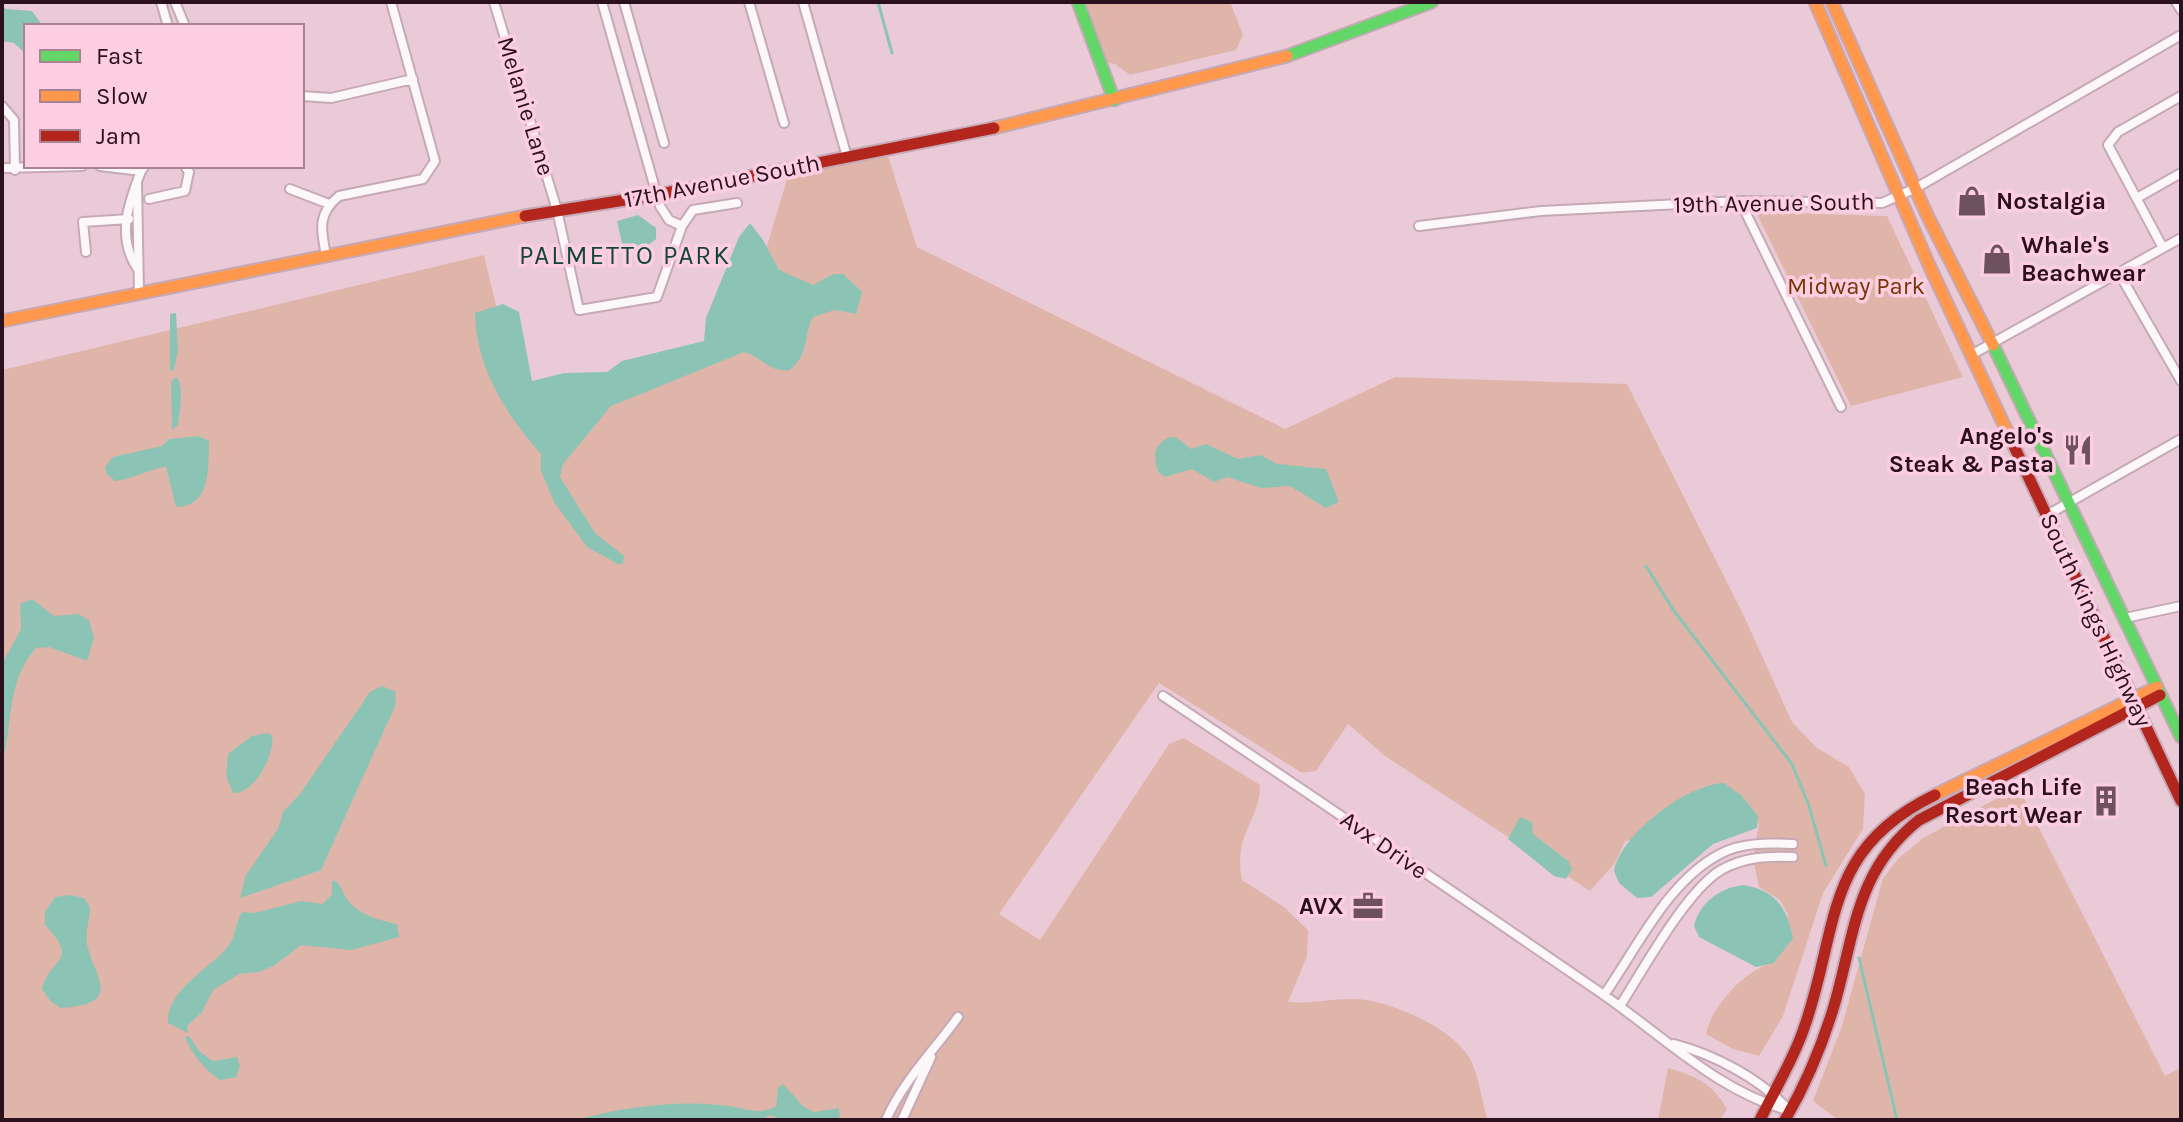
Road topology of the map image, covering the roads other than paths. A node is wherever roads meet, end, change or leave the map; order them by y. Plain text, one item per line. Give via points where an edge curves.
1 (161, 2) edge
2 (175, 2) edge
3 (391, 2) edge
4 (494, 2) edge
5 (602, 2) edge
6 (624, 2) edge
7 (749, 2) edge
8 (803, 2) edge
9 (1078, 2) edge
10 (1432, 2) edge
11 (1815, 2) edge
12 (1832, 2) edge
13 (2176, 2) edge
14 (2181, 10) edge
15 (167, 24) edge
16 (184, 24) edge
17 (2181, 35) edge
18 (413, 79) junction
19 (304, 96) edge
20 (2181, 96) edge
21 (1114, 100) junction
22 (2, 106) edge
23 (784, 123) dead end
24 (664, 143) dead end
25 (847, 157) junction
26 (2, 168) edge
27 (48, 168) edge
28 (143, 168) edge
29 (186, 168) edge
30 (15, 170) junction
31 (2181, 173) edge
32 (137, 182) junction
33 (1916, 188) junction
34 (290, 189) dead end
35 (1899, 194) junction
36 (656, 195) junction
37 (2137, 198) junction
38 (149, 199) dead end
39 (1740, 201) junction
40 (737, 203) dead end
41 (329, 204) junction
42 (557, 210) junction
43 (136, 218) junction
44 (125, 219) junction
45 (682, 226) junction
46 (1419, 226) dead end
47 (2181, 238) edge
48 (2163, 248) junction
49 (86, 252) dead end
50 (326, 255) junction
51 (137, 268) junction
52 (2120, 275) junction
53 (139, 292) junction
54 (2, 321) edge
55 (1992, 343) junction
56 (1971, 355) junction
57 (2181, 381) edge
58 (1841, 407) dead end
59 (2181, 439) edge
60 (2068, 500) junction
61 (2047, 515) junction
62 (2181, 606) edge
63 (2125, 618) junction
64 (2158, 691) junction
65 (1163, 696) dead end
66 (2134, 704) junction
67 (2181, 737) edge
68 (2181, 801) edge
69 (1793, 844) dead end
70 (1793, 857) dead end
71 (1671, 899) junction
72 (1684, 908) junction
73 (1604, 995) junction
74 (1620, 1006) junction
75 (958, 1017) dead end
76 (1674, 1044) junction
77 (933, 1053) junction
78 (1772, 1100) junction
79 (1788, 1116) edge
80 (886, 1120) edge
81 (902, 1120) edge
82 (1760, 1120) edge

1 - 15 street
2 - 16 street
3 - 18 street
4 - 42 street, Melanie Lane
5 - 36 street
6 - 24 street
7 - 23 street
8 - 25 street
9 - 21 main road
10 - 21 main road, 17th Avenue South via 1270,62
11 - 35 main road, South Kings Highway
12 - 33 main road, South Kings Highway
13 - 14 street
17 - 33 street, 19th Avenue South
18 - 19 street via 331,98
18 - 41 street via 434,152 429,173 423,179 339,196
20 - 37 street via 2109,141
21 - 25 main road, 17th Avenue South
22 - 30 street via 14,120
25 - 36 main road, 17th Avenue South
26 - 30 street
27 - 30 street
28 - 32 street
29 - 38 street via 185,191
31 - 37 street
32 - 43 street
32 - 44 street
33 - 35 street, 19th Avenue South
33 - 55 main road, South Kings Highway
34 - 41 street
35 - 39 street, 19th Avenue South via 1872,204
35 - 56 main road, South Kings Highway
36 - 42 main road, 17th Avenue South
36 - 45 street via 669,220
37 - 48 street
39 - 46 street, 19th Avenue South via 1541,211
39 - 58 street
40 - 45 street via 693,210
41 - 50 street via 321,230
42 - 45 street, Melanie Lane via 579,310 657,297
42 - 50 main road, 17th Avenue South
43 - 44 street
43 - 51 street via 141,253
44 - 49 street via 83,222
44 - 51 street via 128,255
47 - 48 street
48 - 52 street
50 - 53 main road, 17th Avenue South
51 - 53 street
52 - 55 street
52 - 57 street
53 - 54 main road, 17th Avenue South
55 - 56 street
55 - 60 main road, South Kings Highway
56 - 61 main road, South Kings Highway
59 - 60 street
60 - 61 street
60 - 63 main road, South Kings Highway
61 - 66 main road, South Kings Highway
62 - 63 street
63 - 64 main road, South Kings Highway
64 - 66 main road
64 - 67 main road, South Kings Highway
65 - 73 street, Avx Drive
66 - 68 main road, South Kings Highway
66 - 78 main road via 1909,807 1870,838 1844,880 1814,999
66 - 79 main road via 1919,820 1892,842 1861,892 1830,1020
69 - 71 street via 1745,845 1722,853 1697,869
70 - 72 street via 1762,856 1727,867
71 - 72 street
71 - 73 street
72 - 74 street
73 - 74 street, Avx Drive
74 - 76 street, Avx Drive
75 - 77 street
76 - 78 street via 1696,1050
76 - 78 street, Avx Drive via 1690,1060
77 - 80 street via 912,1073
77 - 81 street
78 - 79 street, Avx Drive
78 - 82 main road

